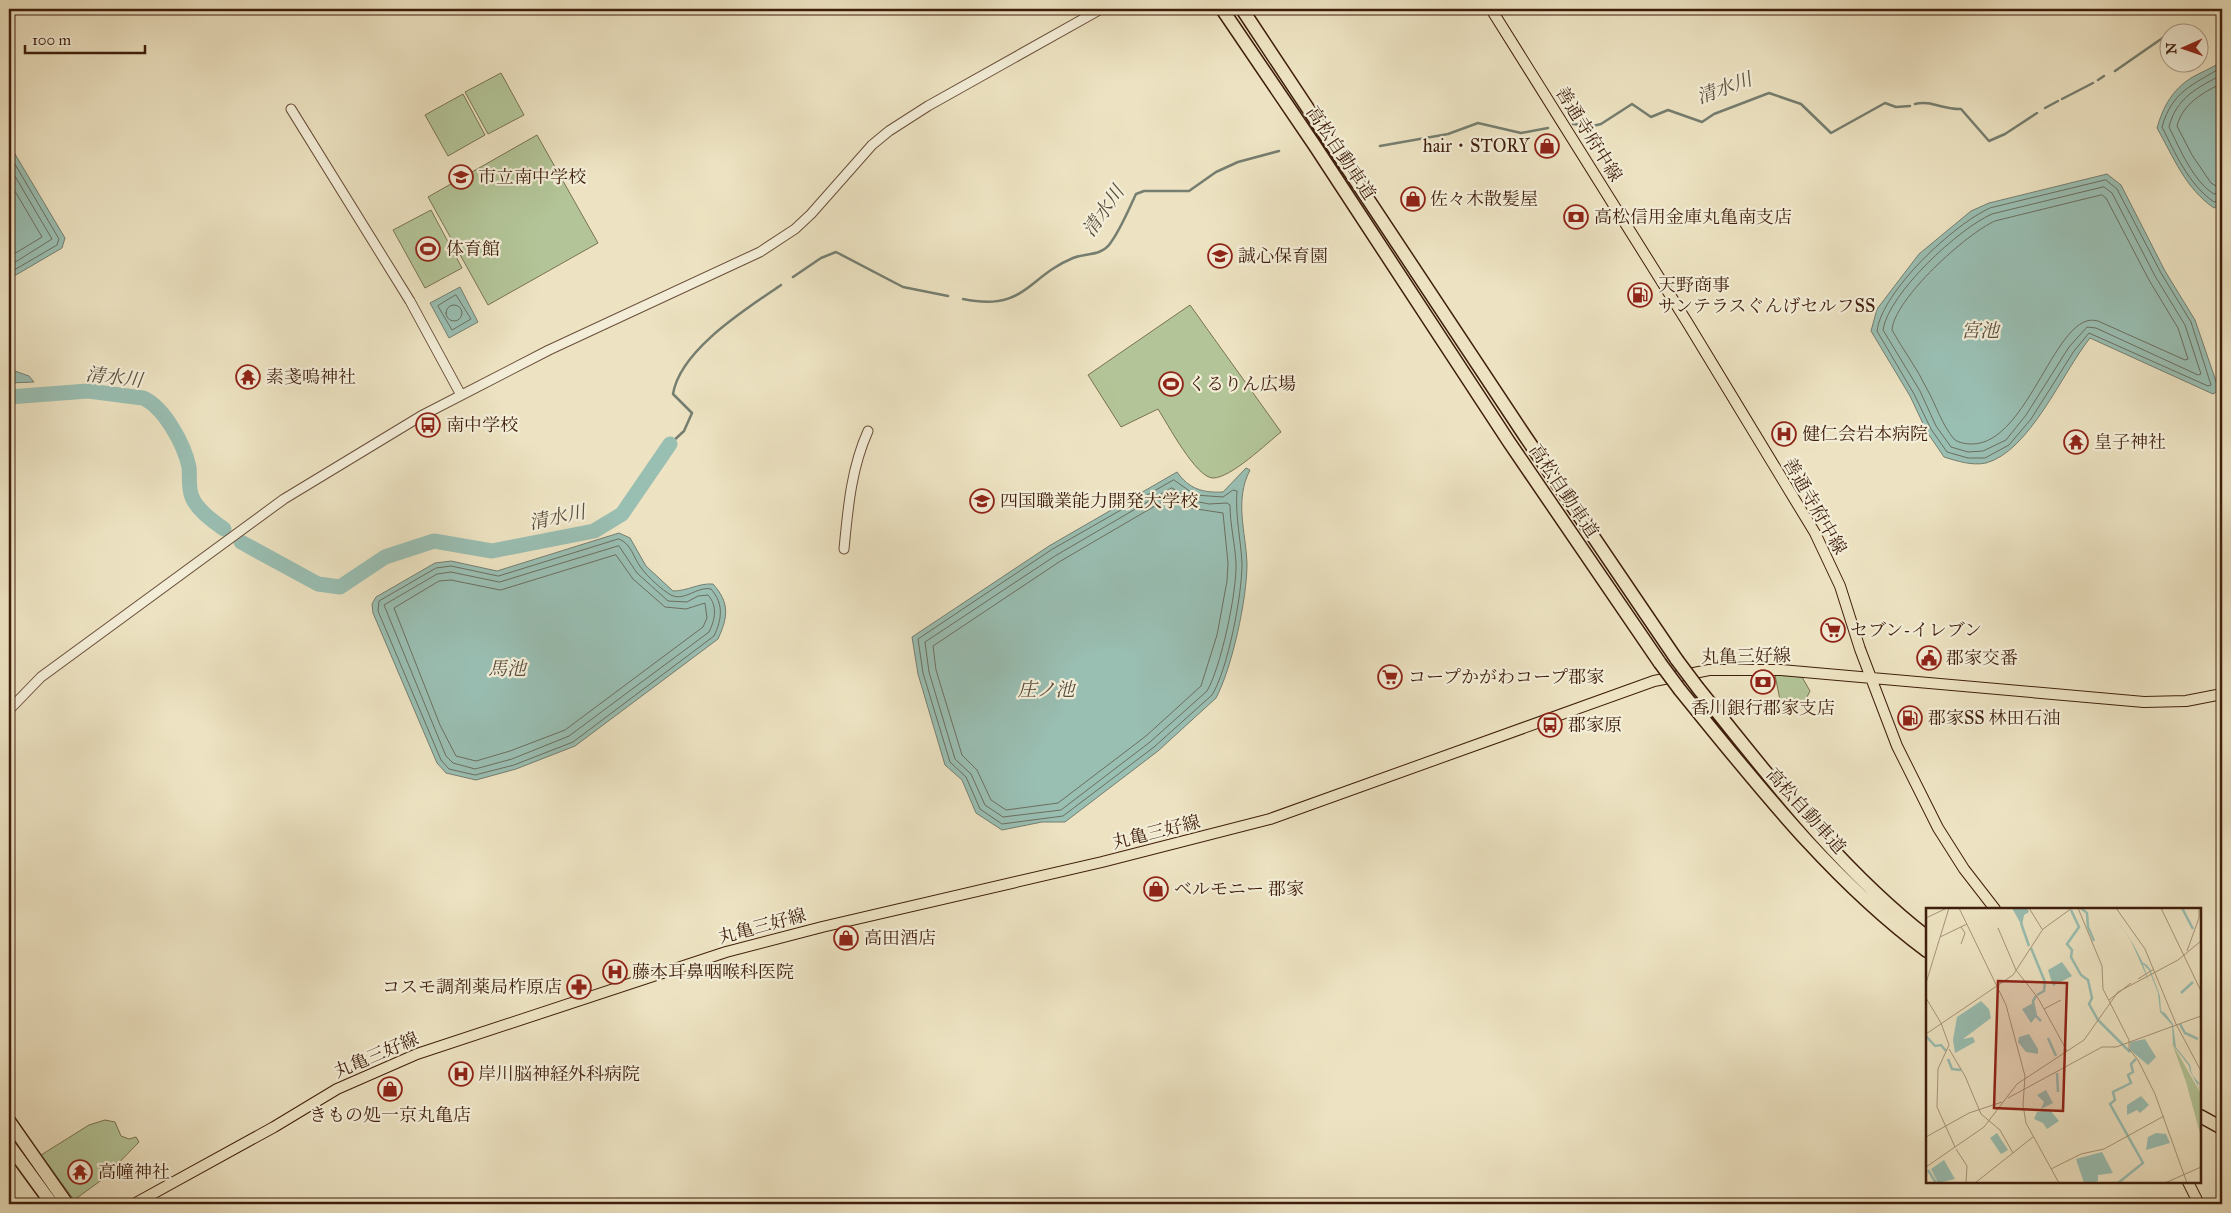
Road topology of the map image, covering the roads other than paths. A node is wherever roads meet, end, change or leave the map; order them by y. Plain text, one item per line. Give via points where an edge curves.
1 (1101, 9) edge
2 (1222, 9) edge
3 (1242, 9) edge
4 (1491, 9) edge
5 (291, 109) dead end
6 (461, 396) junction
7 (868, 431) dead end
8 (844, 549) dead end
9 (1871, 678) junction
10 (2222, 694) edge
11 (9, 710) edge
12 (1994, 908) edge
13 (1926, 936) edge
14 (1926, 950) edge
15 (2201, 1117) edge
16 (9, 1121) edge
17 (2201, 1126) edge
18 (2222, 1128) edge
19 (2222, 1137) edge
20 (9, 1145) edge
21 (2188, 1183) edge
22 (52, 1204) edge
23 (67, 1204) edge
24 (134, 1204) edge
25 (2198, 1204) edge

1 - 6 street via 889,131 872,145 811,214 760,252 549,350
2 - 14 highway, 高松自動車道, bridge via 1321,154 1508,442 1680,690 1794,829 1853,887
3 - 13 highway, 高松自動車道, bridge via 1677,660 1763,769 1865,883
4 - 9 main road, 善通寺府中線 via 1688,322 1815,533 1840,586
5 - 6 street via 410,301
6 - 11 street via 413,420 284,499 41,677
7 - 8 street via 852,476
9 - 10 main road, 丸亀三好線 via 2144,702 2186,701
9 - 12 main road, 善通寺府中線 via 1897,746 1938,828
9 - 24 main road, 丸亀三好線 via 1738,669 1709,670 1654,681 1270,819 721,954 418,1054 337,1089
15 - 18 highway
16 - 23 highway
17 - 19 highway
20 - 22 highway
21 - 25 main road

